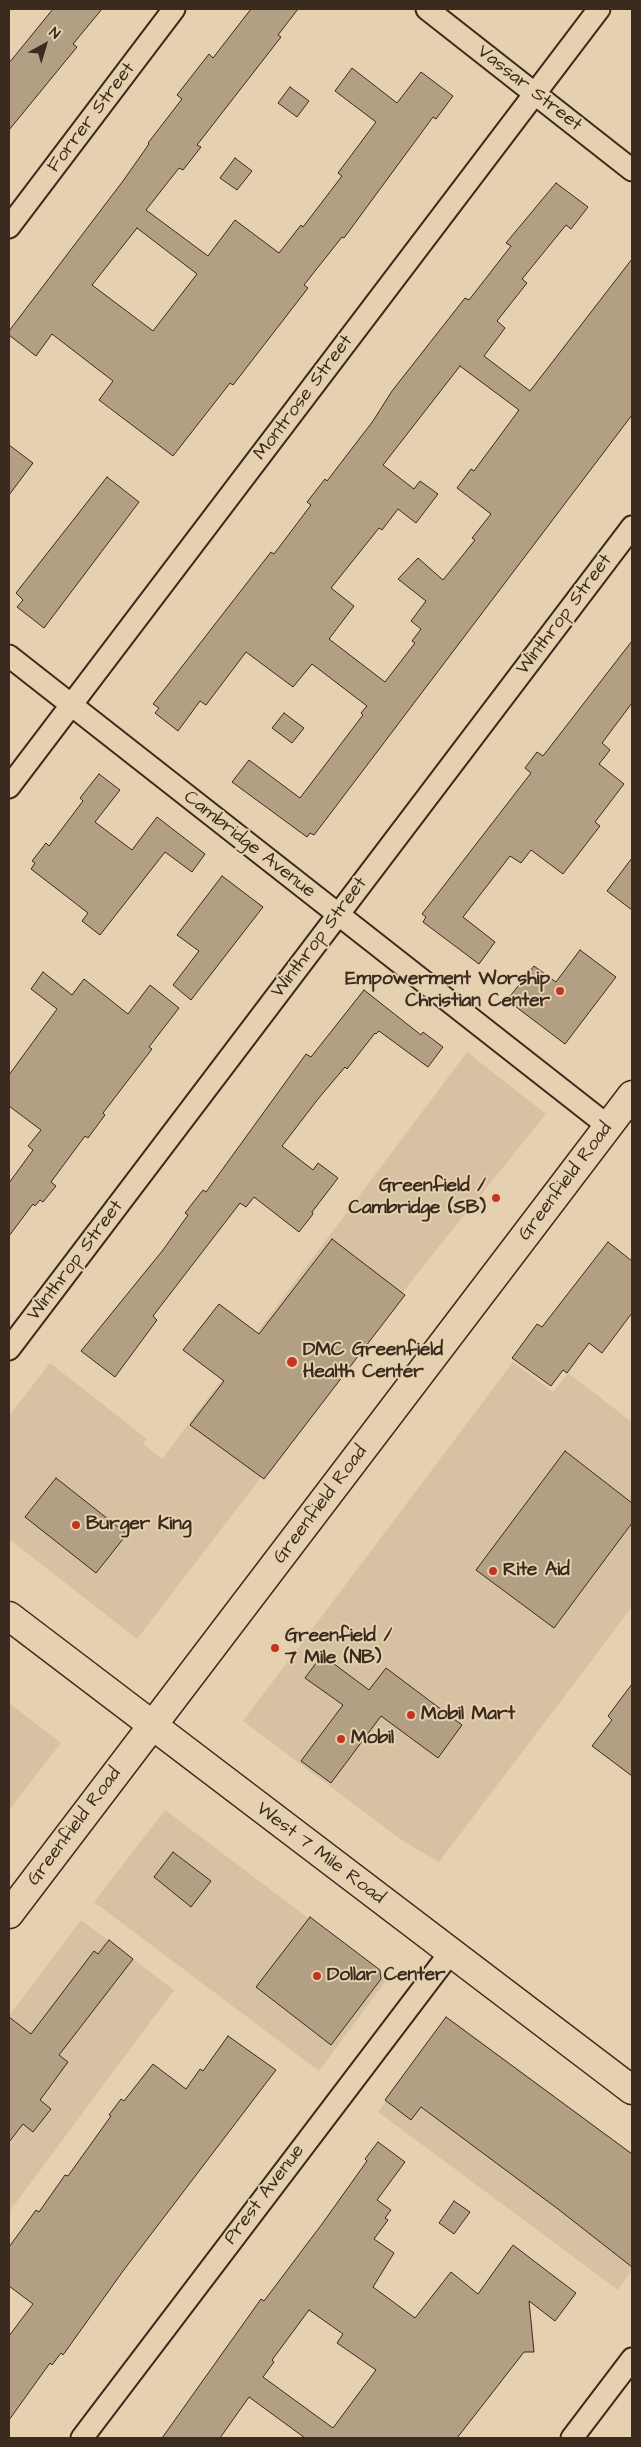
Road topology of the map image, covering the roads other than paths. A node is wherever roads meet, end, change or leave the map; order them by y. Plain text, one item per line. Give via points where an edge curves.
1 (174, 9) edge
2 (426, 9) edge
3 (599, 9) edge
4 (535, 93) junction
5 (632, 170) edge
6 (9, 227) edge
7 (632, 527) edge
8 (9, 656) edge
9 (71, 705) junction
10 (9, 787) edge
11 (338, 915) junction
12 (632, 1095) edge
13 (608, 1126) junction
14 (9, 1349) edge
15 (9, 1616) edge
16 (152, 1726) junction
17 (9, 1914) edge
18 (450, 1953) junction
19 (632, 2090) edge
20 (632, 2359) edge
21 (82, 2438) edge
22 (572, 2438) edge

1 - 6 street, Forrer Street
2 - 4 street, Vassar Street
3 - 4 street, Montrose Street
4 - 5 street, Vassar Street
4 - 9 street, Montrose Street
7 - 11 street, Winthrop Street
8 - 9 street, Cambridge Avenue
9 - 10 street, Montrose Street
9 - 11 street, Cambridge Avenue
11 - 13 street, Cambridge Avenue
11 - 14 street, Winthrop Street
12 - 13 main road, Greenfield Road
13 - 16 main road, Greenfield Road
15 - 16 main road, West 7 Mile Road
16 - 17 main road, Greenfield Road
16 - 18 main road, West 7 Mile Road
18 - 19 main road, West 7 Mile Road
18 - 21 street, Prest Avenue
20 - 22 street

